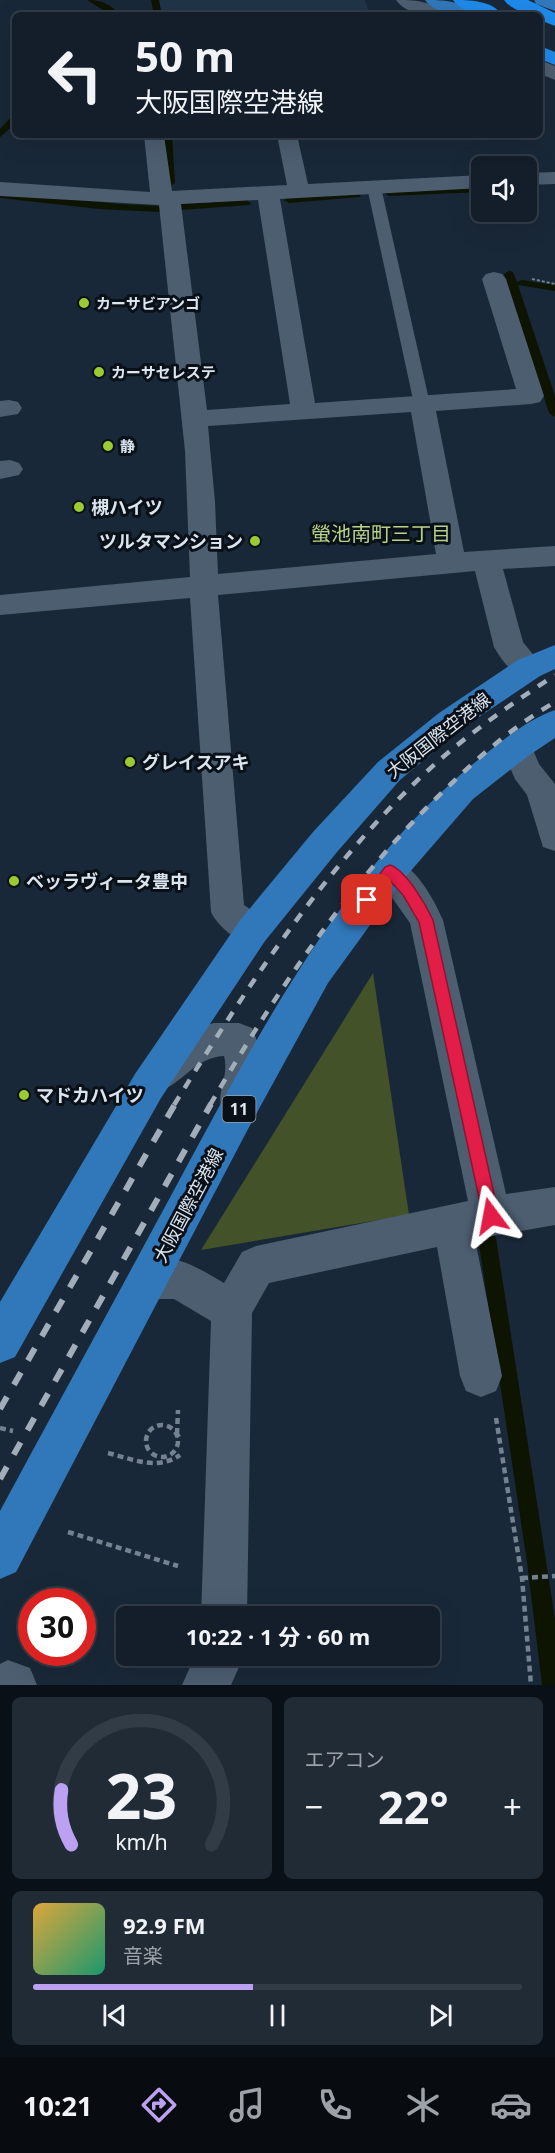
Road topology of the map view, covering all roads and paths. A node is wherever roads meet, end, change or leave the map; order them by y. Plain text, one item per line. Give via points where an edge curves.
1 (405, 0) edge
2 (434, 0) edge
3 (444, 0) edge
4 (462, 0) edge
5 (513, 0) edge
6 (543, 0) edge
7 (555, 5) edge
8 (429, 12) edge
9 (460, 12) edge
10 (466, 12) edge
11 (487, 12) edge
12 (538, 12) edge
13 (155, 138) edge
14 (288, 138) edge
15 (555, 178) edge
16 (537, 179) edge
17 (471, 182) edge
18 (375, 187) junction
19 (0, 189) edge
20 (299, 191) junction
21 (268, 192) junction
22 (165, 198) junction
23 (494, 279) dead end
24 (422, 404) junction
25 (304, 412) junction
26 (194, 419) junction
27 (555, 555) edge
28 (487, 561) junction
29 (452, 563) junction
30 (204, 586) junction
31 (0, 605) edge
32 (542, 662) edge
33 (555, 722) edge
34 (517, 747) junction
35 (555, 837) edge
36 (390, 871) junction
37 (253, 930) junction
38 (148, 1086) junction
39 (235, 1116) junction
40 (555, 1206) edge
41 (491, 1216) junction
42 (453, 1225) junction
43 (148, 1279) junction
44 (232, 1310) junction
45 (0, 1341) edge
46 (481, 1376) joint
47 (178, 1410) dead end
48 (159, 1465) dead end
49 (56, 1528) dead end
50 (0, 1556) edge
51 (552, 1576) edge
52 (524, 1578) junction
53 (224, 1599) edge
54 (215, 1666) edge
55 (8, 1684) edge
56 (13, 1685) edge
57 (206, 1685) edge
58 (531, 1685) edge

1 - 8 street
2 - 9 main road
3 - 10 highway
4 - 11 highway
5 - 12 highway
6 - 7 main road
13 - 22 street
14 - 20 street
15 - 16 street
17 - 18 street
18 - 20 street
18 - 24 lane
19 - 22 street
20 - 21 street
21 - 22 street
21 - 25 street
22 - 26 street
23 - 24 street via 531,396
24 - 25 street
24 - 29 street
25 - 26 street
26 - 30 street
27 - 28 street
28 - 29 street
28 - 32 street via 509,647
29 - 30 street
30 - 31 street
30 - 37 street via 228,912
32 - 37 main road, 大阪国際空港線 via 450,721 389,771
33 - 34 main road, 大阪国際空港線 / 11
34 - 35 street via 526,770 542,790
34 - 36 main road, 大阪国際空港線 / 11 via 462,790
36 - 39 main road, 大阪国際空港線 / 11 via 316,972
36 - 41 street via 426,920
37 - 38 main road, 大阪国際空港線
38 - 39 street via 185,1050 216,1038 239,1040 245,1065
38 - 45 main road, 大阪国際空港線
39 - 43 main road, 大阪国際空港線 / 11
40 - 41 street
41 - 42 street
42 - 44 street via 256,1266
42 - 46 street
43 - 44 street via 178,1280
43 - 50 main road, 大阪国際空港線 / 11
44 - 53 street
46 - 52 path via 491,1389
47 - 48 path via 177,1430 177,1440 176,1450 167,1457 153,1456 146,1448 148,1435 154,1427 166,1424 174,1429 177,1434 181,1440 181,1454 173,1462
49 - 53 path
51 - 52 path
52 - 58 path
54 - 57 street
55 - 56 street

